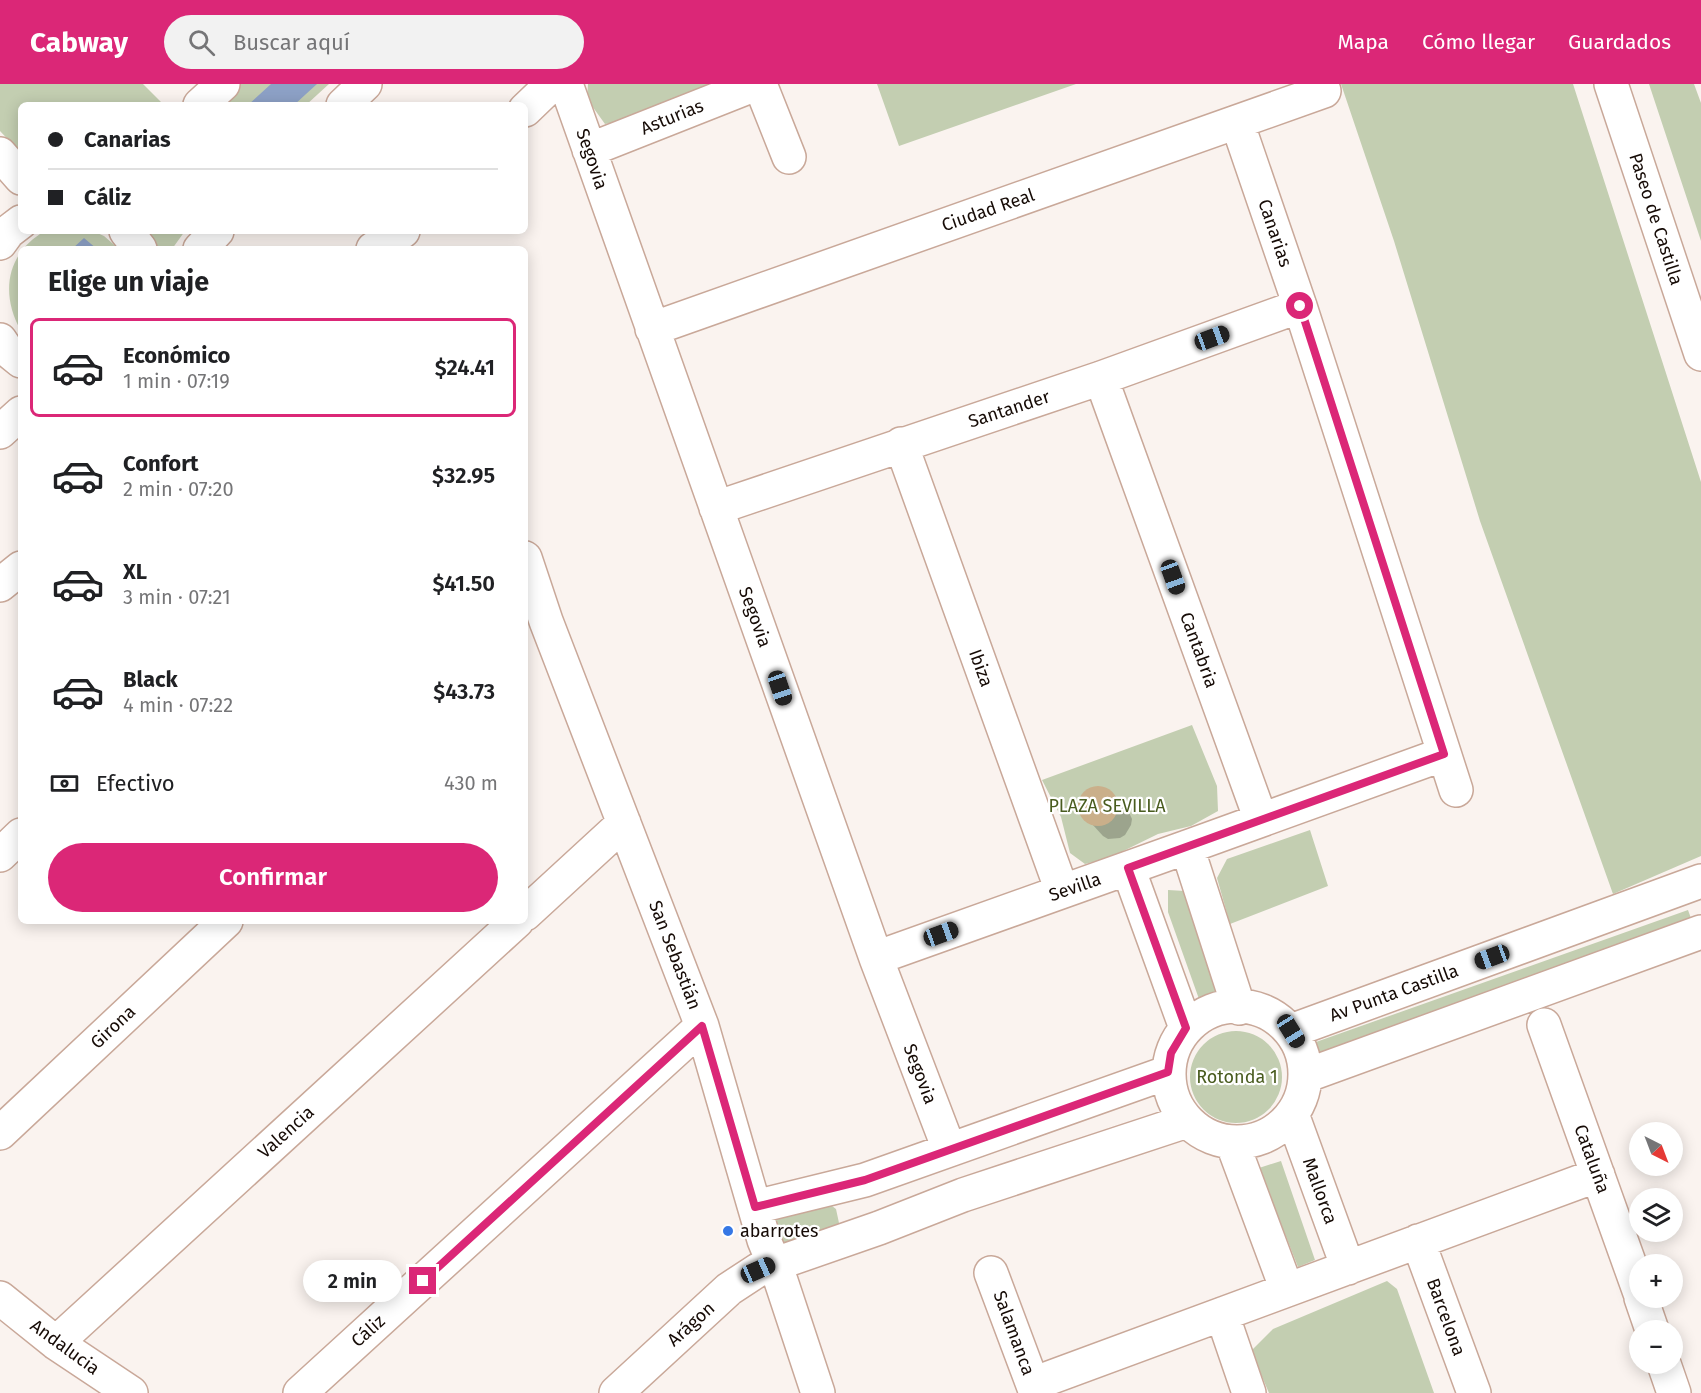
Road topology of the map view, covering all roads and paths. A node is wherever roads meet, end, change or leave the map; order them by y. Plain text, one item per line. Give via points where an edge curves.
1 (223, 84) edge
2 (365, 84) edge
3 (552, 84) edge
4 (566, 84) edge
5 (758, 84) edge
6 (1611, 84) edge
7 (1324, 91) dead end
8 (203, 102) edge
9 (346, 102) edge
10 (528, 107) edge
11 (1237, 122) junction
12 (589, 150) junction
13 (0, 154) edge
14 (789, 158) dead end
15 (18, 175) edge
16 (18, 224) edge
17 (128, 234) edge
18 (213, 234) edge
19 (0, 243) edge
20 (138, 246) edge
21 (203, 246) edge
22 (1300, 306) junction
23 (652, 329) junction
24 (0, 340) edge
25 (1701, 354) edge
26 (18, 359) edge
27 (1101, 378) junction
28 (18, 416) edge
29 (0, 432) edge
30 (901, 444) junction
31 (716, 508) junction
32 (18, 570) edge
33 (528, 578) edge
34 (0, 585) edge
35 (536, 631) edge
36 (1444, 754) junction
37 (1456, 790) dead end
38 (1261, 820) junction
39 (624, 823) junction
40 (18, 838) edge
41 (1187, 848) junction
42 (0, 855) edge
43 (1128, 868) junction
44 (1701, 881) edge
45 (1062, 891) junction
46 (528, 911) edge
47 (223, 924) edge
48 (514, 924) edge
49 (1701, 932) edge
50 (876, 958) junction
51 (1239, 1008) junction
52 (1544, 1025) dead end
53 (702, 1026) junction
54 (1186, 1028) junction
55 (1291, 1031) junction
56 (1168, 1072) junction
57 (1305, 1076) junction
58 (1292, 1114) junction
59 (1187, 1121) junction
60 (0, 1133) edge
61 (1232, 1142) junction
62 (948, 1149) junction
63 (1598, 1175) junction
64 (865, 1180) junction
65 (755, 1207) junction
66 (879, 1228) junction
67 (1418, 1241) junction
68 (773, 1264) junction
69 (1629, 1264) edge
70 (1348, 1268) junction
71 (991, 1273) dead end
72 (1287, 1290) junction
73 (0, 1298) edge
74 (1222, 1314) junction
75 (56, 1343) junction
76 (1667, 1374) edge
77 (1035, 1388) edge
78 (131, 1393) edge
79 (300, 1393) edge
80 (616, 1393) edge
81 (818, 1393) edge
82 (1249, 1393) edge
83 (1474, 1393) edge
84 (1674, 1393) edge

1 - 8 street
2 - 9 street
3 - 10 street
4 - 12 street, Segovia
5 - 12 street, Asturias
5 - 14 street
6 - 25 street, Paseo de Castilla
7 - 11 street, Ciudad Real
11 - 22 street, Canarias
11 - 23 street, Ciudad Real
12 - 23 street, Segovia
13 - 15 street
16 - 19 street
17 - 20 street
18 - 21 street
22 - 27 street, Santander
22 - 36 street, Canarias
23 - 31 street, Segovia
24 - 26 street
27 - 30 street, Santander
27 - 38 street, Cantabria
28 - 29 street
30 - 31 street, Santander
30 - 45 street, Ibiza
31 - 50 street, Segovia
32 - 34 street
33 - 35 street, San Sebastián
35 - 39 street, San Sebastián
36 - 37 street, Canarias
36 - 38 street, Sevilla
38 - 41 street, Sevilla
39 - 46 street
39 - 53 street, San Sebastián
40 - 42 street
41 - 43 street, Sevilla
41 - 51 street
43 - 45 street, Sevilla
43 - 54 street
44 - 55 street, Av Punta Castilla
45 - 50 street, Sevilla
47 - 60 street, Girona
48 - 75 street, Valencia
49 - 57 street
50 - 62 street, Segovia
51 - 54 street via 1235,1005 1215,1009
51 - 55 street via 1268,1013
52 - 63 street, Cataluña
53 - 65 street, San Sebastián
53 - 79 street, Cáliz
54 - 56 street via 1171,1053
55 - 57 street via 1302,1053
56 - 59 street via 1176,1105
56 - 62 street
57 - 58 street
58 - 61 street via 1266,1135
58 - 70 street, Mallorca
59 - 61 street via 1208,1136
59 - 66 street, Arágon via 963,1195
61 - 72 street
62 - 64 street
63 - 67 street
63 - 69 street, Cataluña
64 - 65 street
64 - 66 street
65 - 68 street, San Sebastián
66 - 68 street, Arágon
67 - 70 street
67 - 83 street, Barcelona
68 - 80 street, Arágon via 729,1289
68 - 81 street, San Sebastián
70 - 72 street
71 - 77 street, Salamanca
72 - 74 street
73 - 75 street, Andalucia
74 - 77 street
74 - 82 street
75 - 78 street, Andalucia
76 - 84 street

